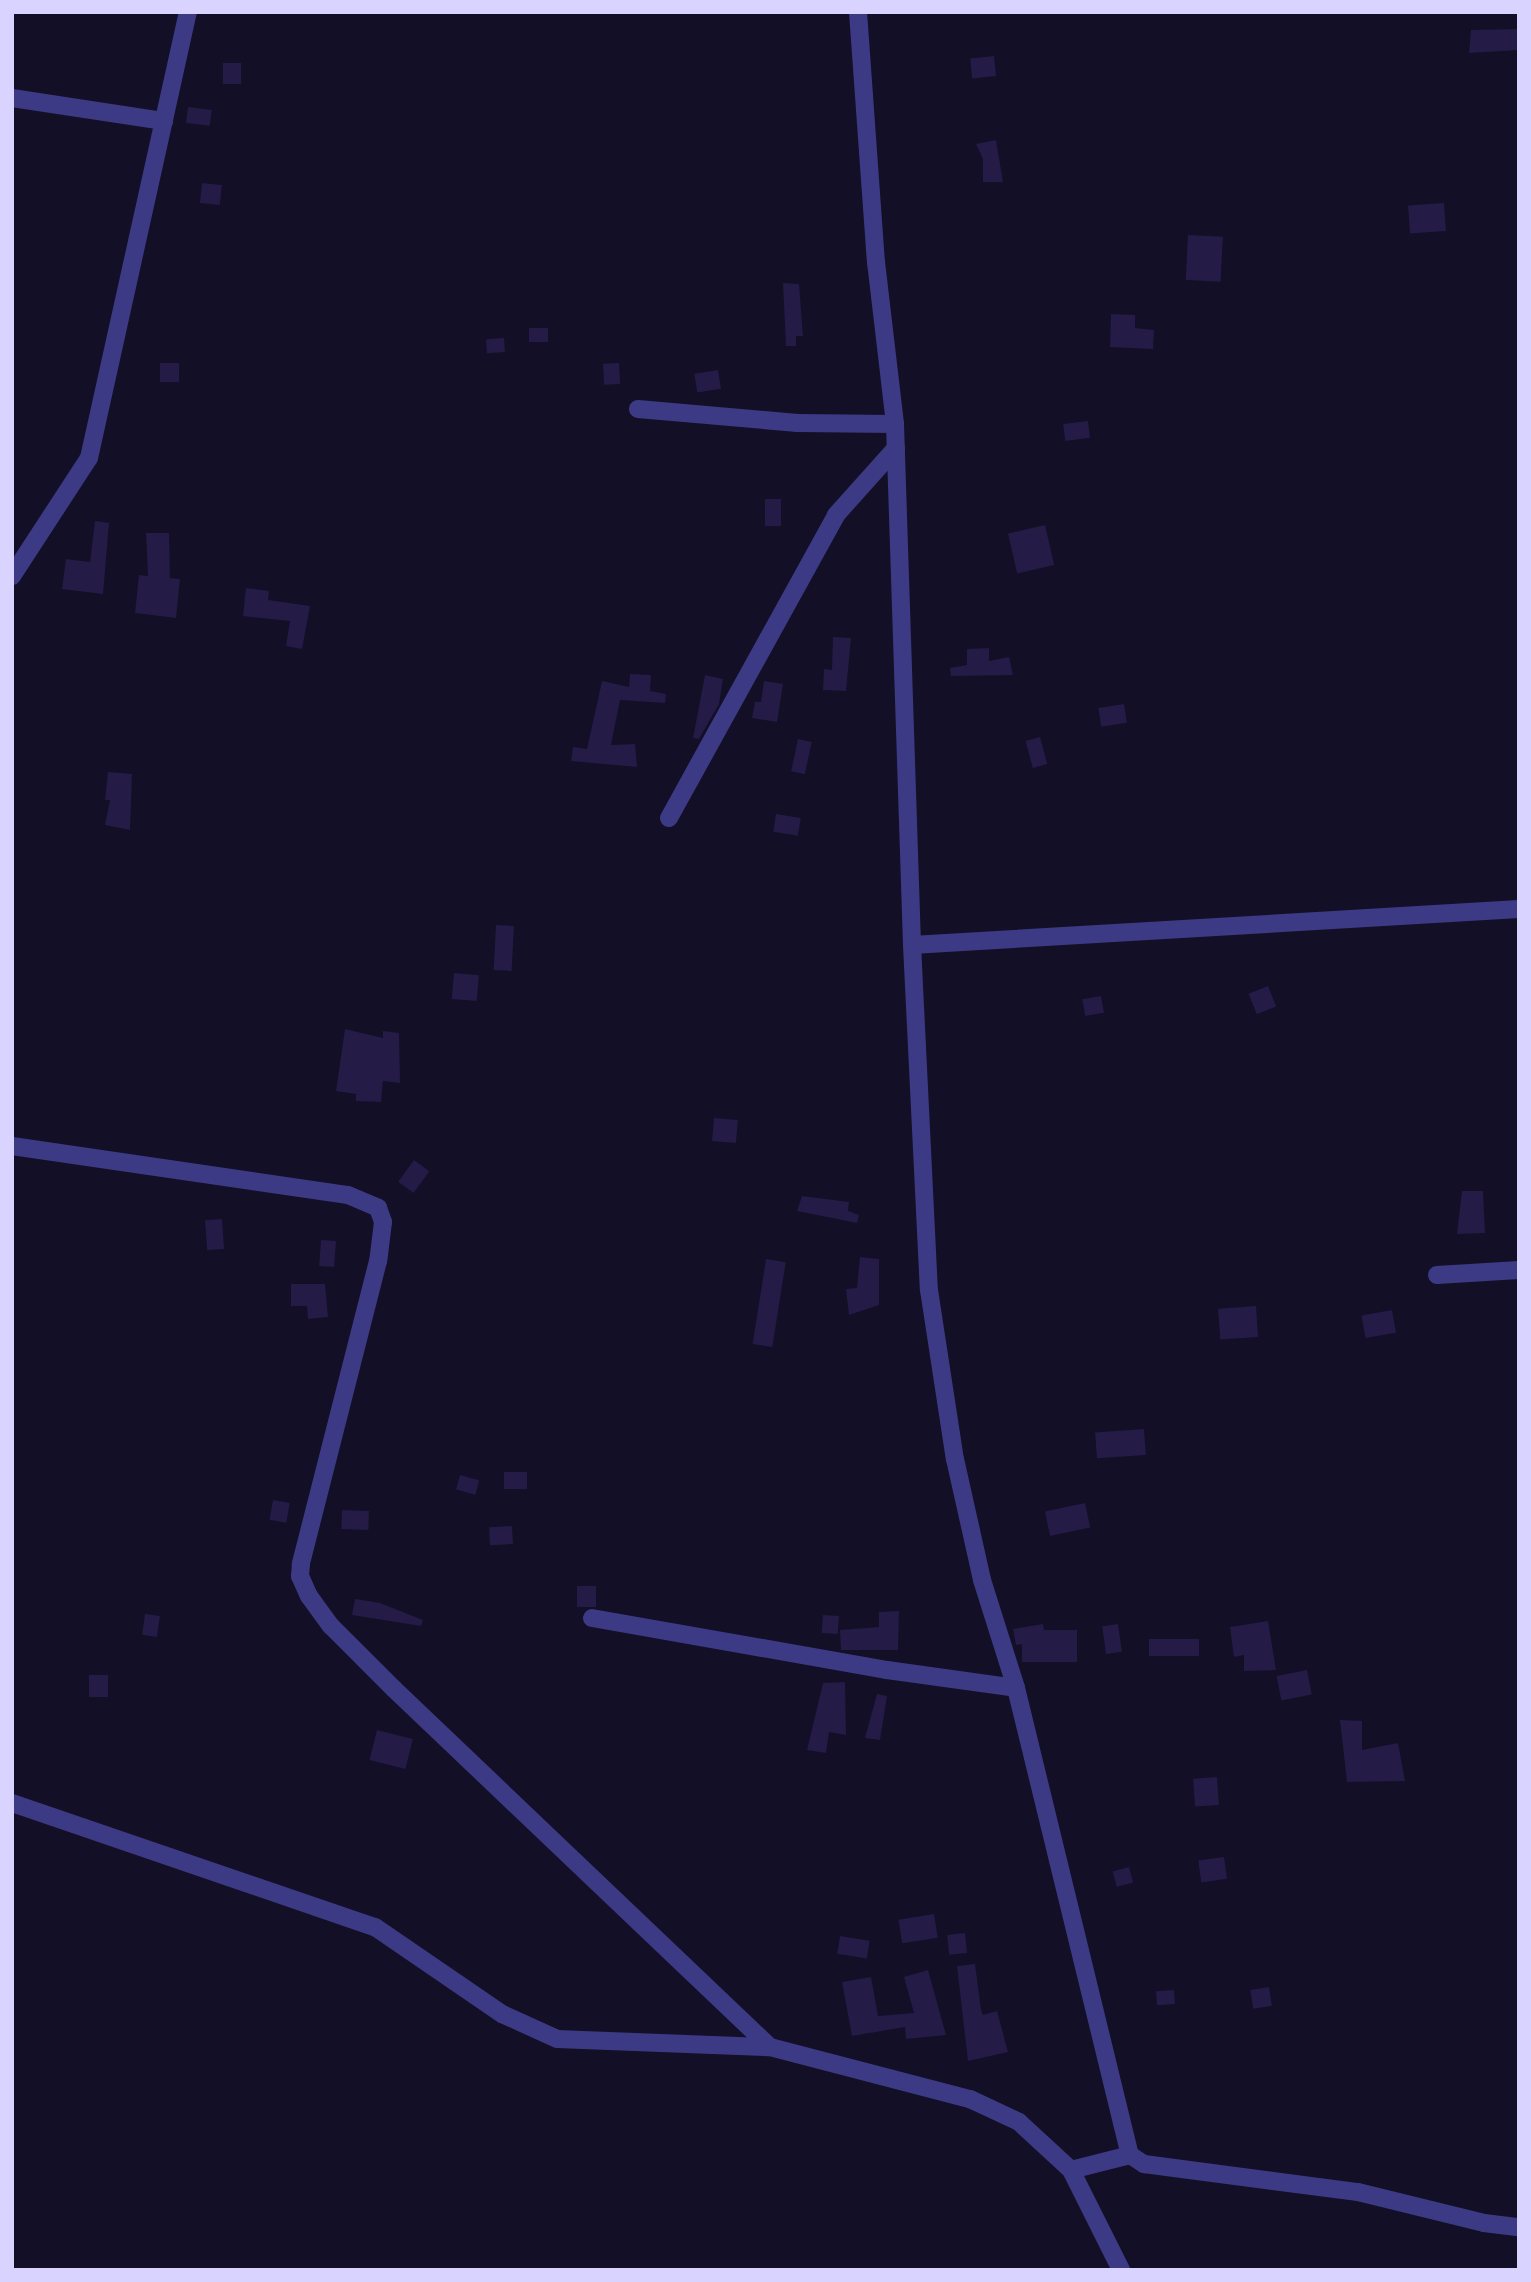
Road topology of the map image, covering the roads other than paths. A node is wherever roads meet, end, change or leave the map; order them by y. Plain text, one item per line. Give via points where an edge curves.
1 (188, 12) edge
2 (858, 12) edge
3 (12, 98) edge
4 (164, 121) junction
5 (638, 409) dead end
6 (895, 424) junction
7 (896, 448) junction
8 (12, 576) edge
9 (668, 818) dead end
10 (1519, 909) edge
11 (912, 945) junction
12 (12, 1146) edge
13 (1519, 1270) edge
14 (1437, 1275) dead end
15 (592, 1618) dead end
16 (1016, 1688) junction
17 (12, 1803) edge
18 (770, 2047) junction
19 (1130, 2155) junction
20 (1071, 2170) junction
21 (1519, 2227) edge
22 (1121, 2270) edge

1 - 4 street
2 - 6 street via 876,262
3 - 4 street
4 - 8 street via 89,458
5 - 6 street via 797,423
6 - 7 street
7 - 9 street via 836,515
7 - 11 street
10 - 11 street
11 - 16 street via 929,1290 955,1459 982,1580
12 - 18 street via 348,1195 378,1209 383,1222 378,1261 301,1563 300,1576 309,1596 331,1626 394,1689
13 - 14 street
15 - 16 street via 887,1671
16 - 19 street
17 - 18 street via 375,1927 502,2014 557,2039
18 - 20 street via 970,2099 1019,2122
19 - 20 street
19 - 21 street via 1144,2164 1358,2192 1484,2223
20 - 22 street

